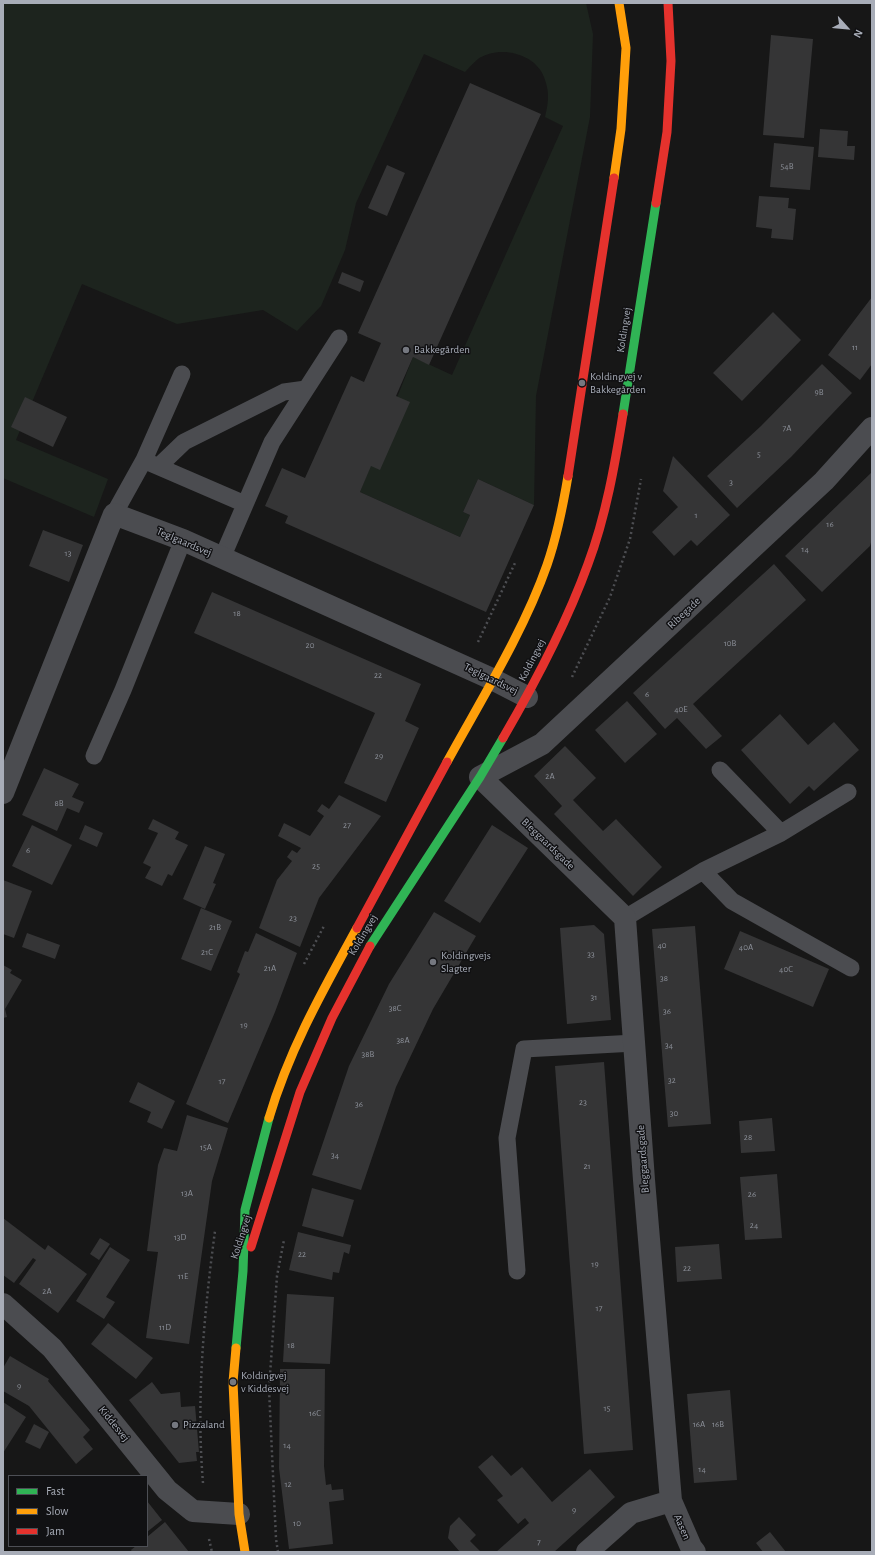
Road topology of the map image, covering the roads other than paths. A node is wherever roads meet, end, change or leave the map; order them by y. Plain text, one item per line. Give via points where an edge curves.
1 (619, 3) edge
2 (668, 3) edge
3 (339, 338) dead end
4 (182, 374) dead end
5 (306, 390) junction
6 (872, 428) edge
7 (152, 463) junction
8 (245, 504) junction
9 (114, 514) junction
10 (183, 540) junction
11 (222, 558) junction
12 (492, 679) junction
13 (527, 697) junction
14 (94, 756) dead end
15 (720, 770) dead end
16 (480, 777) junction
17 (848, 792) dead end
18 (3, 793) edge
19 (781, 833) junction
20 (703, 871) junction
21 (625, 918) junction
22 (851, 968) dead end
23 (635, 1043) junction
24 (243, 1271) junction
25 (517, 1271) dead end
26 (3, 1304) edge
27 (671, 1501) junction
28 (239, 1514) junction
29 (245, 1552) edge
30 (587, 1552) edge
31 (695, 1552) edge

1 - 12 main road, Koldingvej via 626,48 621,129 562,512 544,572 524,620
2 - 13 main road, Koldingvej via 671,61 667,132 617,453 604,511 588,564 551,651
3 - 5 lane
4 - 7 lane
5 - 7 lane via 284,392 184,442
5 - 8 lane via 272,442
6 - 16 street, Ribegade via 824,481 542,744
7 - 8 lane
7 - 9 lane
8 - 11 lane
9 - 10 street, Teglgaardsvej
9 - 18 street
10 - 11 street, Teglgaardsvej
10 - 14 lane via 124,690
11 - 12 street, Teglgaardsvej
12 - 13 street, Teglgaardsvej
12 - 24 main road, Koldingvej via 306,1022 277,1090 244,1210
13 - 16 main road, Koldingvej
15 - 19 lane
16 - 21 street, Bleggaardsgade
16 - 24 main road, Koldingvej via 362,958 332,1018 300,1092
17 - 19 lane
19 - 20 lane
20 - 21 lane
20 - 22 lane via 732,901
21 - 23 street, Bleggaardsgade
23 - 25 lane via 524,1049 507,1138
23 - 27 street, Bleggaardsgade
24 - 28 main road, Koldingvej via 233,1382
26 - 28 street, Kiddesvej via 52,1348 167,1490 193,1511
27 - 30 street via 631,1514
27 - 31 street, Aasen
28 - 29 main road, Koldingvej

